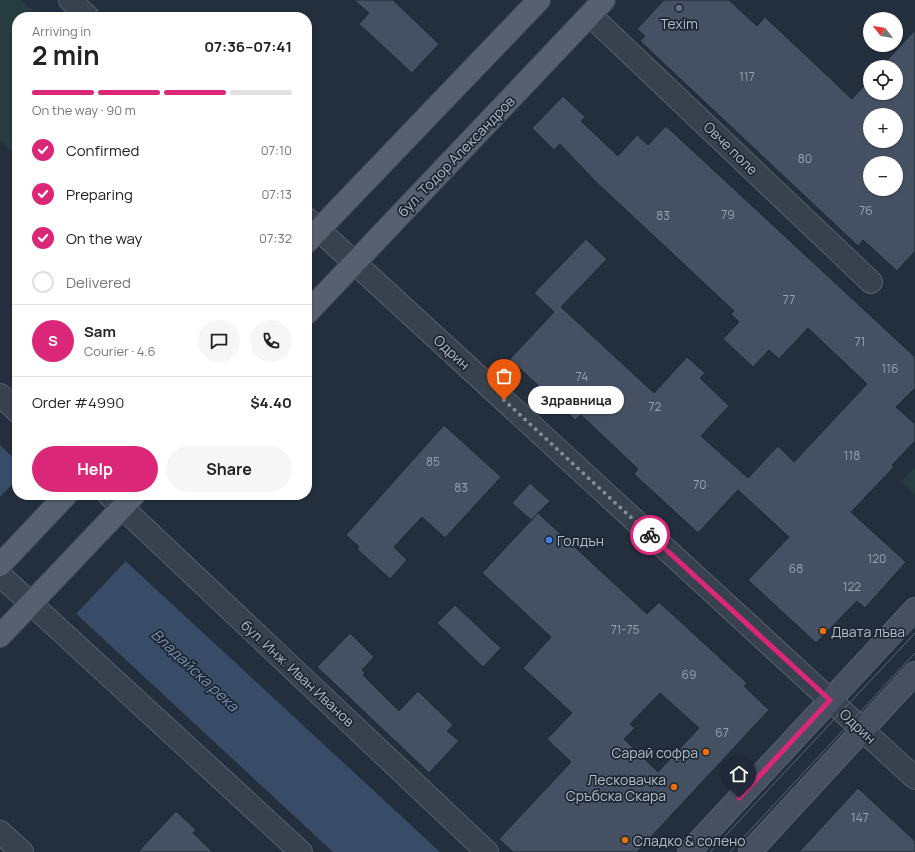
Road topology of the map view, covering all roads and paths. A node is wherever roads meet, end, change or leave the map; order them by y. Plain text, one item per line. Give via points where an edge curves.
1 (70, 0) edge
2 (539, 0) edge
3 (597, 7) edge
4 (83, 12) edge
5 (312, 229) edge
6 (312, 231) edge
7 (355, 263) junction
8 (871, 282) dead end
9 (312, 308) edge
10 (0, 395) edge
11 (12, 406) edge
12 (61, 500) edge
13 (120, 500) edge
14 (122, 500) edge
15 (0, 564) edge
16 (0, 575) edge
17 (34, 601) junction
18 (915, 609) edge
19 (0, 636) edge
20 (915, 673) edge
21 (830, 700) junction
22 (863, 730) junction
23 (915, 778) edge
24 (0, 832) edge
25 (22, 852) edge
26 (301, 852) edge
27 (487, 852) edge
28 (689, 852) edge
29 (750, 852) edge

1 - 4 street
2 - 5 main road
3 - 7 main road, бул. Тодор Александров
3 - 8 street, Овче поле
6 - 7 street, Одрин
7 - 9 main road, бул. Тодор Александров
7 - 21 street, Одрин
10 - 11 street
12 - 15 main road
13 - 17 main road via 106,524
14 - 27 street, бул. Инж. Иван Иванов
16 - 17 street
17 - 19 main road
17 - 26 street
18 - 21 main road
20 - 22 main road
21 - 22 street, Одрин
21 - 28 main road
22 - 23 street, Одрин
22 - 29 main road
24 - 25 street

